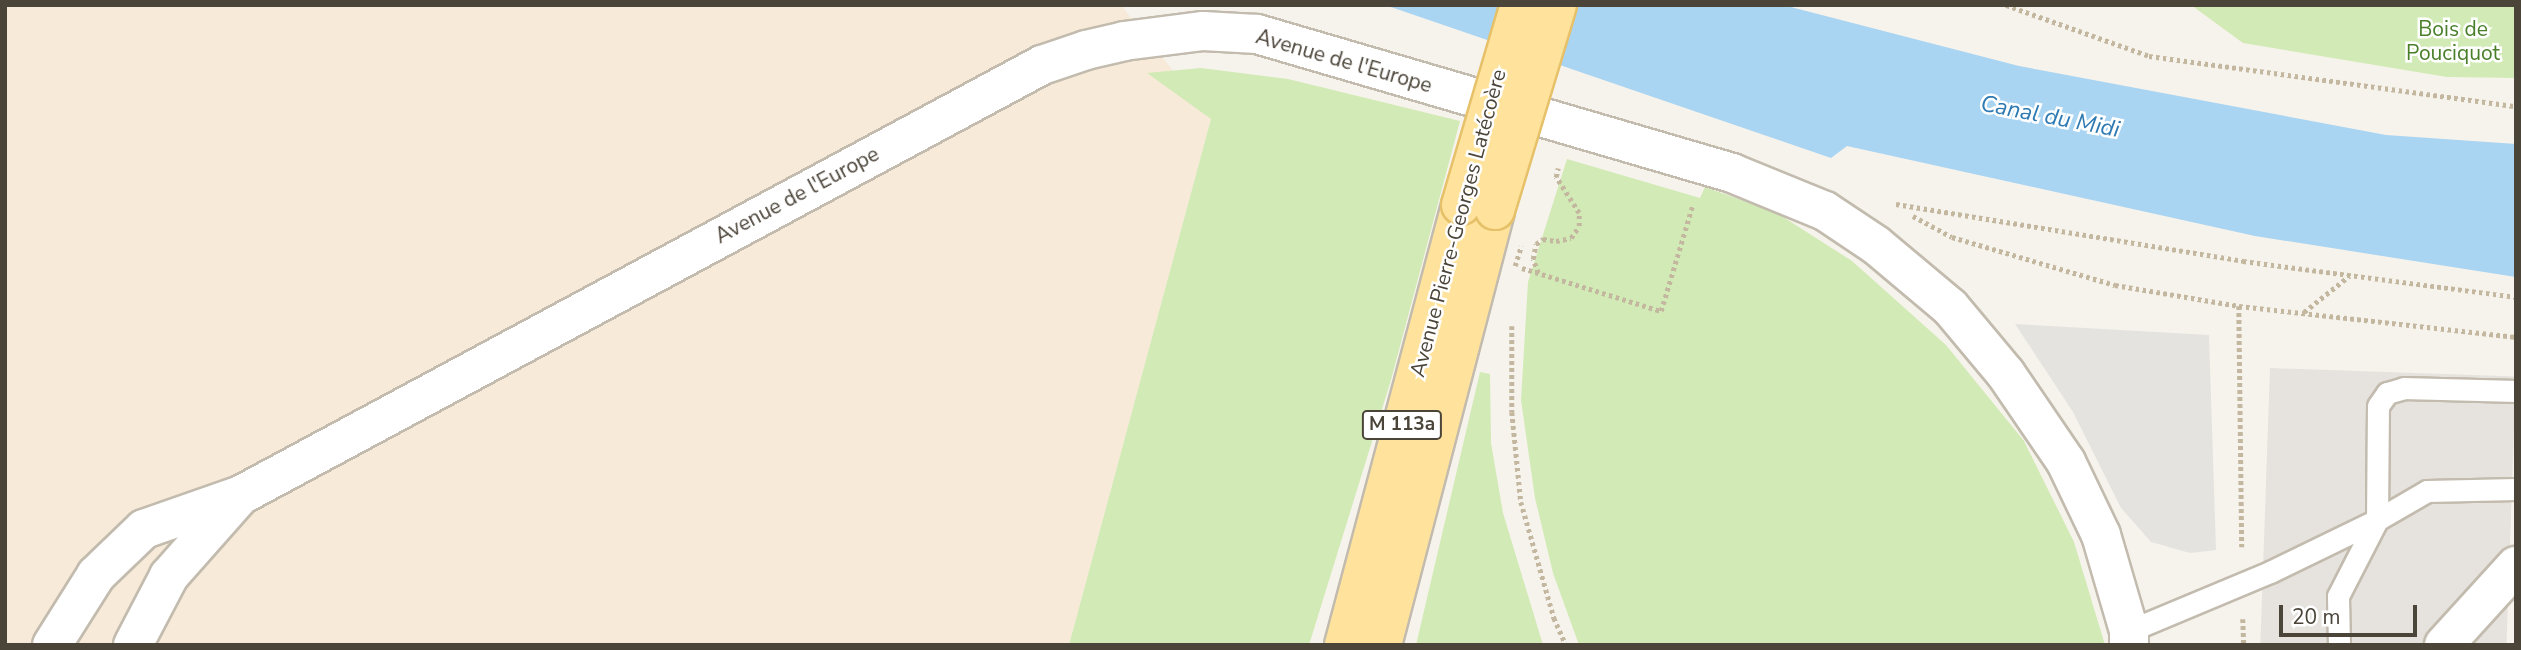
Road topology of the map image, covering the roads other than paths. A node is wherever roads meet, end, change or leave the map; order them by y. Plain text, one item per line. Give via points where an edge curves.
1 (1521, 5) edge
2 (1557, 5) edge
3 (1478, 207) junction
4 (2516, 391) edge
5 (2516, 489) edge
6 (242, 495) junction
7 (1419, 503) junction
8 (2377, 520) junction
9 (2516, 566) edge
10 (2129, 638) edge
11 (52, 645) edge
12 (133, 645) edge
13 (1344, 645) edge
14 (1382, 645) edge
15 (1393, 645) edge
16 (2339, 645) edge
17 (2444, 645) edge

1 - 3 main road, Avenue Pierre-Georges Latécoère / M 113a, bridge
2 - 3 main road, Avenue Pierre-Georges Latécoère / M 113a, bridge
3 - 7 main road, Avenue Pierre-Georges Latécoère / M 113a
3 - 13 main road, Avenue Pierre-Georges Latécoère / M 113a
4 - 8 lane via 2404,388 2388,393 2378,406
5 - 8 lane via 2427,491
6 - 10 street, Avenue de l'Europe via 1042,65 1086,50 1203,31 1257,34 1776,189 1825,211 1876,246 1950,307 2006,374 2066,462 2101,535
6 - 11 street, Avenue de l'Europe via 144,529 96,575
6 - 12 street, Avenue de l'Europe via 169,576
7 - 14 main road, Avenue Pierre-Georges Latécoère / M 113a
7 - 15 main road
8 - 10 lane
8 - 16 lane via 2338,596
9 - 17 street

